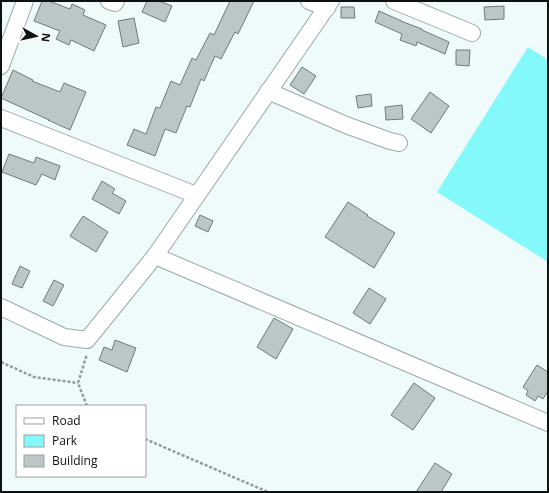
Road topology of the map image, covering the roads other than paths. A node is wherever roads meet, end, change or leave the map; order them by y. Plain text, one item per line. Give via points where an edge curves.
1 (24, 1) edge
2 (109, 1) edge
3 (116, 1) edge
4 (309, 1) edge
5 (394, 1) edge
6 (329, 4) edge
7 (472, 34) dead end
8 (1, 66) edge
9 (268, 91) junction
10 (1, 118) edge
11 (400, 142) dead end
12 (196, 195) junction
13 (155, 256) junction
14 (1, 307) edge
15 (548, 423) edge

1 - 8 street
2 - 3 street
4 - 6 street
5 - 7 street
6 - 9 street
9 - 11 street via 346,125
9 - 12 street
10 - 12 street
12 - 13 street
13 - 14 street via 87,340 64,337
13 - 15 street

